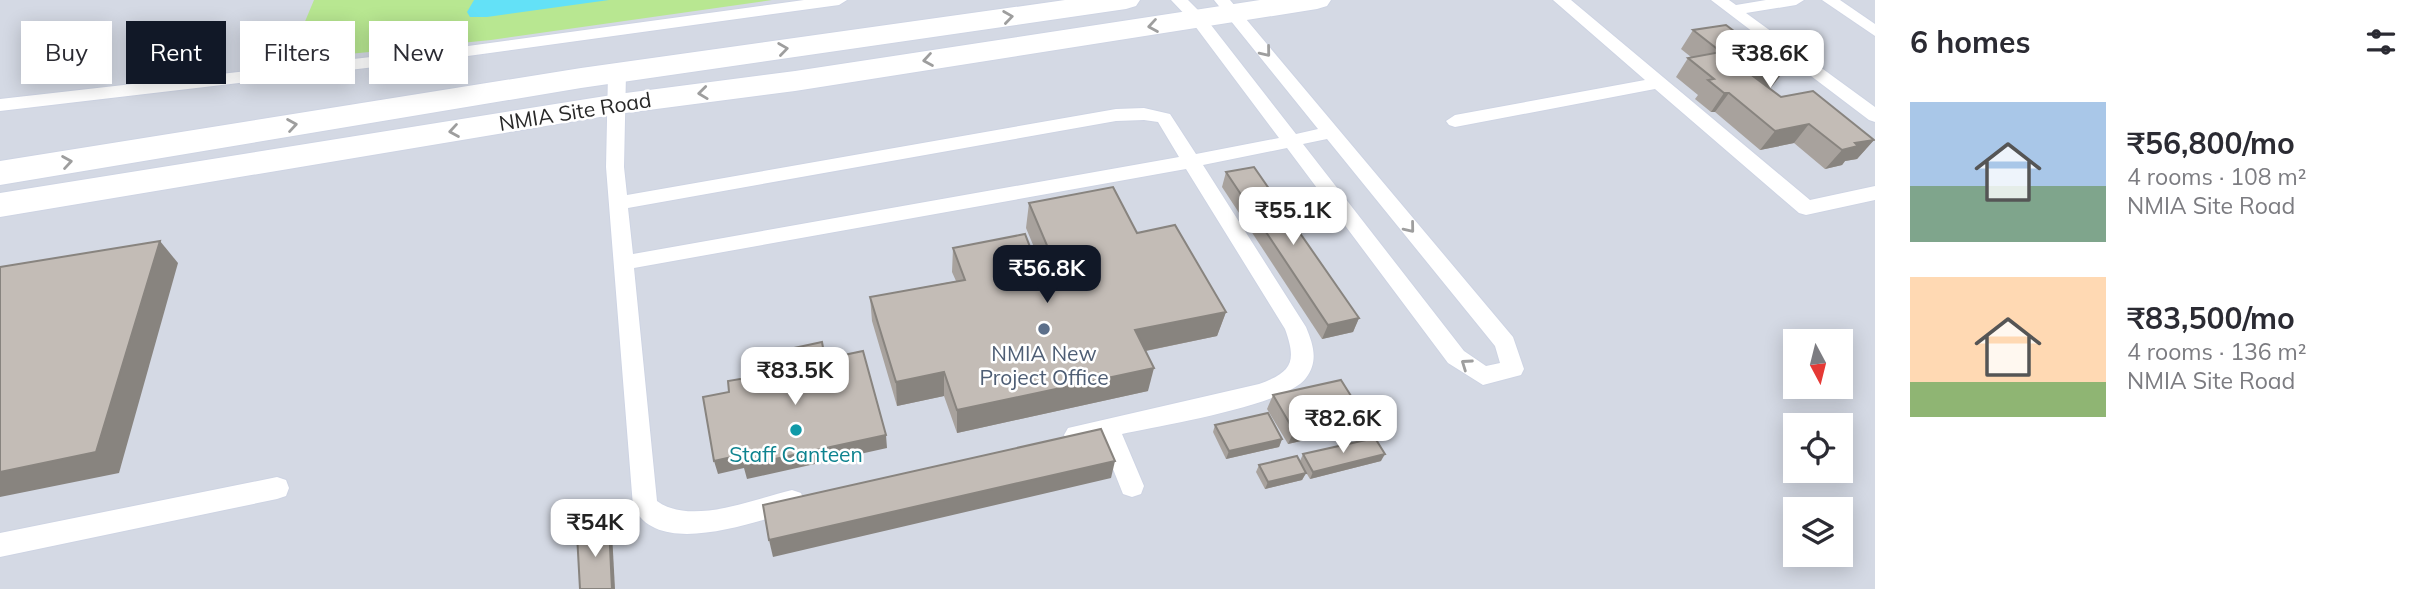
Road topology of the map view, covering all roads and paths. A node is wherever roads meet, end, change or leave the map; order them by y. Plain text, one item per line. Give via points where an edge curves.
1 (839, 0) edge
2 (1126, 0) edge
3 (1317, 0) edge
4 (1561, 0) edge
5 (1796, 0) edge
6 (1830, 0) edge
7 (1726, 5) edge
8 (1208, 8) edge
9 (1875, 31) edge
10 (1659, 83) junction
11 (618, 88) junction
12 (0, 105) edge
13 (1875, 116) edge
14 (1455, 121) dead end
15 (1331, 132) junction
16 (1291, 141) junction
17 (1192, 161) junction
18 (0, 173) edge
19 (1875, 193) edge
20 (618, 203) junction
21 (0, 205) edge
22 (623, 263) junction
23 (1108, 428) junction
24 (1055, 440) edge
25 (1132, 486) dead end
26 (276, 488) dead end
27 (814, 496) edge
28 (0, 545) edge

1 - 12 lane via 455,53
11 -> 2 street
3 - 8 street, NMIA Site Road
4 - 10 lane
5 - 7 lane
6 - 9 lane
7 - 13 lane
8 -> 11 street, NMIA Site Road via 795,81
8 -> 15 lane
8 - 16 lane
10 - 14 lane
10 - 19 lane via 1805,208
18 -> 11 street
11 - 20 lane
11 -> 21 street, NMIA Site Road
15 - 16 lane
15 -> 16 lane via 1505,343 1513,369 1483,376 1456,357
16 - 17 lane
17 - 20 lane via 1164,118 1136,113
17 - 22 lane
17 - 23 lane via 1295,327 1303,345 1303,362 1298,376 1283,385
20 - 22 lane
22 - 27 lane via 645,506 676,523
23 - 24 lane
23 - 25 lane
26 - 28 lane

